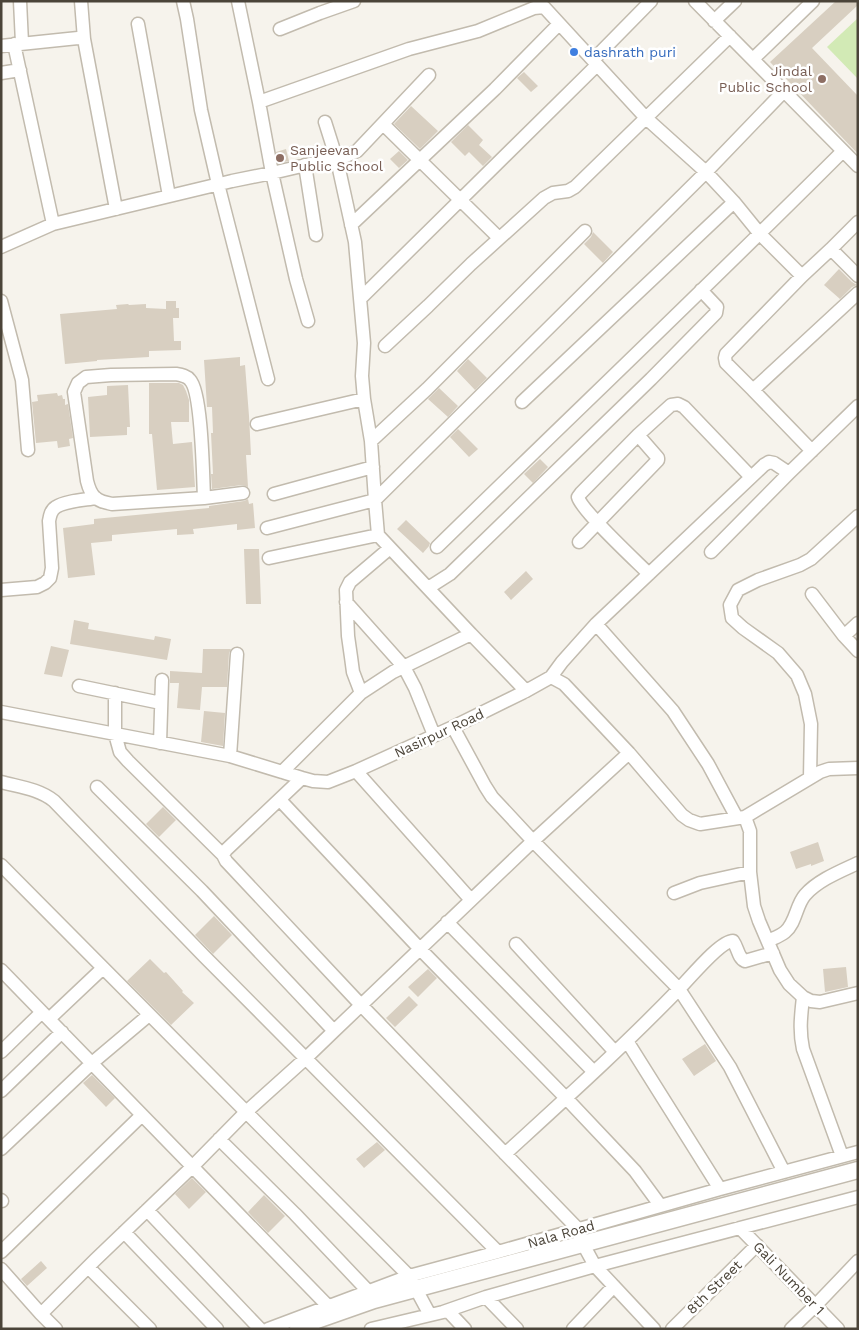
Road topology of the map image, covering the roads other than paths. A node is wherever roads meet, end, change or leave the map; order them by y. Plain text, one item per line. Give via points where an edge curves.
1 (20, 1) edge
2 (81, 1) edge
3 (183, 1) edge
4 (238, 1) edge
5 (354, 1) edge
6 (651, 1) edge
7 (696, 1) edge
8 (735, 1) edge
9 (814, 1) edge
10 (540, 4) edge
11 (714, 21) junction
12 (138, 24) dead end
13 (559, 24) junction
14 (280, 29) dead end
15 (730, 36) junction
16 (84, 39) junction
17 (18, 44) junction
18 (1, 46) edge
19 (753, 59) junction
20 (595, 62) junction
21 (20, 70) junction
22 (1, 73) edge
23 (428, 75) dead end
24 (784, 91) junction
25 (259, 102) junction
26 (646, 118) junction
27 (325, 122) dead end
28 (383, 124) junction
29 (842, 151) junction
30 (337, 160) junction
31 (420, 160) junction
32 (305, 165) junction
33 (858, 166) edge
34 (706, 172) junction
35 (272, 173) junction
36 (218, 184) junction
37 (169, 196) junction
38 (459, 200) junction
39 (734, 202) junction
40 (116, 209) junction
41 (858, 222) edge
42 (53, 224) junction
43 (351, 225) junction
44 (585, 231) dead end
45 (760, 234) junction
46 (316, 235) dead end
47 (499, 238) junction
48 (1, 248) edge
49 (831, 249) junction
50 (802, 276) junction
51 (858, 276) edge
52 (701, 290) junction
53 (858, 293) edge
54 (360, 299) junction
55 (1, 301) edge
56 (308, 321) dead end
57 (385, 346) dead end
58 (268, 379) dead end
59 (753, 390) junction
60 (364, 399) junction
61 (522, 402) dead end
62 (858, 406) edge
63 (256, 424) dead end
64 (638, 435) junction
65 (371, 441) junction
66 (28, 450) dead end
67 (812, 451) junction
68 (373, 467) junction
69 (789, 472) junction
70 (751, 477) junction
71 (243, 493) dead end
72 (274, 494) dead end
73 (96, 498) junction
74 (204, 498) junction
75 (375, 500) junction
76 (858, 516) edge
77 (598, 523) junction
78 (267, 528) dead end
79 (378, 535) junction
80 (579, 542) dead end
81 (437, 547) dead end
82 (390, 548) junction
83 (711, 552) dead end
84 (269, 558) dead end
85 (649, 574) junction
86 (428, 588) junction
87 (1, 590) edge
88 (812, 594) dead end
89 (346, 602) junction
90 (596, 624) junction
91 (858, 624) edge
92 (472, 634) junction
93 (844, 636) junction
94 (858, 651) edge
95 (238, 654) dead end
96 (404, 666) junction
97 (551, 677) junction
98 (162, 680) dead end
99 (79, 686) dead end
100 (526, 691) junction
101 (116, 693) junction
102 (360, 693) junction
103 (161, 703) junction
104 (1, 712) edge
105 (453, 727) junction
106 (115, 734) junction
107 (434, 735) junction
108 (160, 743) junction
109 (630, 753) junction
110 (230, 756) junction
111 (858, 768) edge
112 (356, 771) junction
113 (282, 772) junction
114 (302, 778) junction
115 (810, 778) junction
116 (1, 782) edge
117 (97, 787) dead end
118 (280, 800) junction
119 (741, 817) junction
120 (533, 841) junction
121 (223, 854) junction
122 (858, 863) edge
123 (1, 865) edge
124 (750, 872) junction
125 (674, 893) dead end
126 (471, 900) junction
127 (447, 922) junction
128 (768, 941) junction
129 (516, 944) dead end
130 (420, 949) junction
131 (773, 953) junction
132 (103, 968) junction
133 (1, 970) edge
134 (679, 989) junction
135 (858, 993) edge
136 (803, 997) junction
137 (361, 1005) junction
138 (149, 1015) junction
139 (46, 1016) junction
140 (334, 1031) junction
141 (62, 1032) junction
142 (627, 1041) junction
143 (1, 1052) edge
144 (615, 1052) junction
145 (305, 1059) junction
146 (92, 1064) junction
147 (594, 1072) junction
148 (1, 1091) edge
149 (566, 1098) junction
150 (246, 1112) junction
151 (142, 1115) junction
152 (219, 1139) junction
153 (1, 1148) edge
154 (858, 1152) edge
155 (505, 1154) junction
156 (842, 1156) junction
157 (192, 1167) junction
158 (858, 1170) edge
159 (784, 1172) junction
160 (720, 1189) junction
161 (858, 1197) edge
162 (660, 1205) junction
163 (148, 1210) junction
164 (740, 1228) junction
165 (578, 1229) junction
166 (124, 1232) junction
167 (584, 1244) junction
168 (757, 1245) junction
169 (1, 1252) edge
170 (498, 1252) junction
171 (858, 1261) edge
172 (596, 1266) junction
173 (88, 1267) junction
174 (1, 1270) edge
175 (412, 1282) junction
176 (614, 1286) junction
177 (368, 1290) junction
178 (486, 1297) junction
179 (328, 1306) junction
180 (816, 1306) junction
181 (448, 1310) junction
182 (41, 1314) junction
183 (430, 1315) junction
184 (56, 1329) edge
185 (150, 1329) edge
186 (217, 1329) edge
187 (260, 1329) edge
188 (268, 1329) edge
189 (298, 1329) edge
190 (371, 1329) edge
191 (465, 1329) edge
192 (516, 1329) edge
193 (573, 1329) edge
194 (654, 1329) edge
195 (672, 1329) edge
196 (791, 1329) edge
197 (838, 1329) edge

1 - 17 street
2 - 16 street
3 - 36 street via 201,110
4 - 25 street
5 - 14 street
6 - 20 street
7 - 11 street
8 - 11 street
9 - 19 street
10 - 13 street
10 - 25 street via 478,30 409,49
11 - 15 street
12 - 37 street
13 - 20 street
13 - 31 street
15 - 19 street
15 - 26 street
16 - 17 street
16 - 40 street
17 - 18 street
17 - 21 street
19 - 24 street
20 - 26 street
20 - 38 street
21 - 22 street
21 - 42 street
23 - 28 street
24 - 29 street
24 - 34 street
25 - 35 street
26 - 34 street
26 - 47 street via 575,187 544,198
27 - 30 street
28 - 30 street via 357,151
28 - 31 street
29 - 33 street
29 - 45 street
30 - 32 street
30 - 43 street
31 - 38 street
31 - 43 street
32 - 35 street
32 - 46 street
34 - 39 street
34 - 75 street
35 - 36 street
35 - 56 street
36 - 37 street
36 - 58 street
37 - 40 street
38 - 47 street
38 - 54 street
39 - 45 street
39 - 61 street
40 - 42 street
41 - 49 street
42 - 48 street
43 - 54 street
44 - 65 street
45 - 50 street
45 - 52 street
47 - 57 street
49 - 50 street
49 - 51 street
50 - 59 street via 726,354 726,363
52 - 81 street
52 - 86 street via 717,307 716,313 450,574
53 - 59 street
54 - 60 street
55 - 66 street via 22,380
59 - 67 street
60 - 63 street
60 - 65 street
62 - 67 street
64 - 70 street via 671,405 678,404
64 - 77 street via 658,460
64 - 77 street via 578,497
65 - 68 street
67 - 69 street
68 - 72 street
68 - 75 street
69 - 70 street, Nasirpur Road via 769,462
69 - 83 street
70 - 85 street, Nasirpur Road
71 - 74 street
73 - 74 street via 112,504
73 - 74 street via 87,481 74,392 78,383 86,377 176,374 190,379 194,385 200,421
73 - 87 street via 61,505 50,513 52,568 45,583 37,587
75 - 78 street
75 - 79 street
76 - 115 street via 810,559 738,590 730,604 732,618 778,653 797,675 811,724
77 - 80 street
77 - 85 street
79 - 82 street
79 - 84 street
82 - 86 street
82 - 89 street via 350,582
85 - 90 street, Nasirpur Road
86 - 92 street
88 - 93 street
89 - 96 street
89 - 102 street via 353,672
90 - 97 street, Nasirpur Road
90 - 119 street via 673,711
91 - 93 street
92 - 96 street
92 - 100 street
93 - 94 street
95 - 110 street
96 - 102 street
96 - 107 street
97 - 100 street, Nasirpur Road
97 - 109 street via 564,684
98 - 103 street
99 - 101 street
100 - 105 street, Nasirpur Road
101 - 103 street
101 - 106 street
102 - 113 street
103 - 108 street
104 - 106 street, Nasirpur Road
105 - 107 street, Nasirpur Road
105 - 120 street via 492,797
106 - 108 street, Nasirpur Road
106 - 121 street via 120,752 128,761
107 - 112 street, Nasirpur Road
108 - 110 street, Nasirpur Road
109 - 119 street via 689,820 700,824
109 - 120 street
110 - 113 street, Nasirpur Road
111 - 115 street via 829,770
112 - 114 street, Nasirpur Road via 328,782
112 - 126 street
113 - 114 street, Nasirpur Road
114 - 118 street
115 - 119 street
116 - 145 street via 40,792 54,801
117 - 140 street via 202,891
118 - 121 street
118 - 130 street
119 - 124 street via 750,832
120 - 126 street
120 - 134 street
121 - 137 street via 226,862
122 - 128 street via 834,874 806,894 788,929
123 - 132 street
124 - 125 street via 700,883
124 - 128 street via 754,906
126 - 127 street
127 - 130 street
127 - 147 street
128 - 131 street
129 - 144 street
130 - 137 street
130 - 149 street
131 - 134 street via 745,961 735,944 729,941 717,949
131 - 136 street via 789,984
132 - 138 street
132 - 139 street
133 - 139 street
134 - 142 street
134 - 159 street via 730,1066
135 - 136 street via 820,1002
136 - 156 street via 800,1024 803,1049
137 - 140 street
137 - 155 street
138 - 146 street
138 - 150 street
139 - 141 street
139 - 143 street
140 - 145 street
141 - 146 street
141 - 148 street
142 - 144 street
142 - 160 street
144 - 147 street
145 - 150 street
145 - 170 street
146 - 151 street
146 - 153 street
147 - 149 street
149 - 155 street
149 - 162 street via 635,1171
150 - 152 street
150 - 175 street
151 - 157 street
151 - 169 street
152 - 157 street
152 - 177 street
154 - 156 street, Nala Road
155 - 165 street
156 - 159 street, Nala Road
157 - 163 street
157 - 179 street
158 - 167 street
159 - 160 street, Nala Road
160 - 162 street, Nala Road
161 - 164 street
162 - 165 street, Nala Road
163 - 166 street
163 - 187 street
164 - 168 street, Gali Number 1
164 - 172 street
165 - 167 street
165 - 170 street, Nala Road
166 - 173 street
166 - 186 street
167 - 172 street
167 - 175 street
168 - 180 street, Gali Number 1
168 - 195 street, 8th Street
170 - 175 street, Nala Road
171 - 180 street
172 - 176 street
172 - 178 street
173 - 182 street
173 - 185 street
174 - 182 street
175 - 177 street, Nala Road
175 - 183 street
175 - 189 street
176 - 193 street
176 - 194 street
177 - 179 street, Nala Road
178 - 181 street
178 - 192 street
179 - 188 street, Nala Road
180 - 196 street
180 - 197 street, Gali Number 1
181 - 183 street
181 - 191 street
182 - 184 street
183 - 190 street

